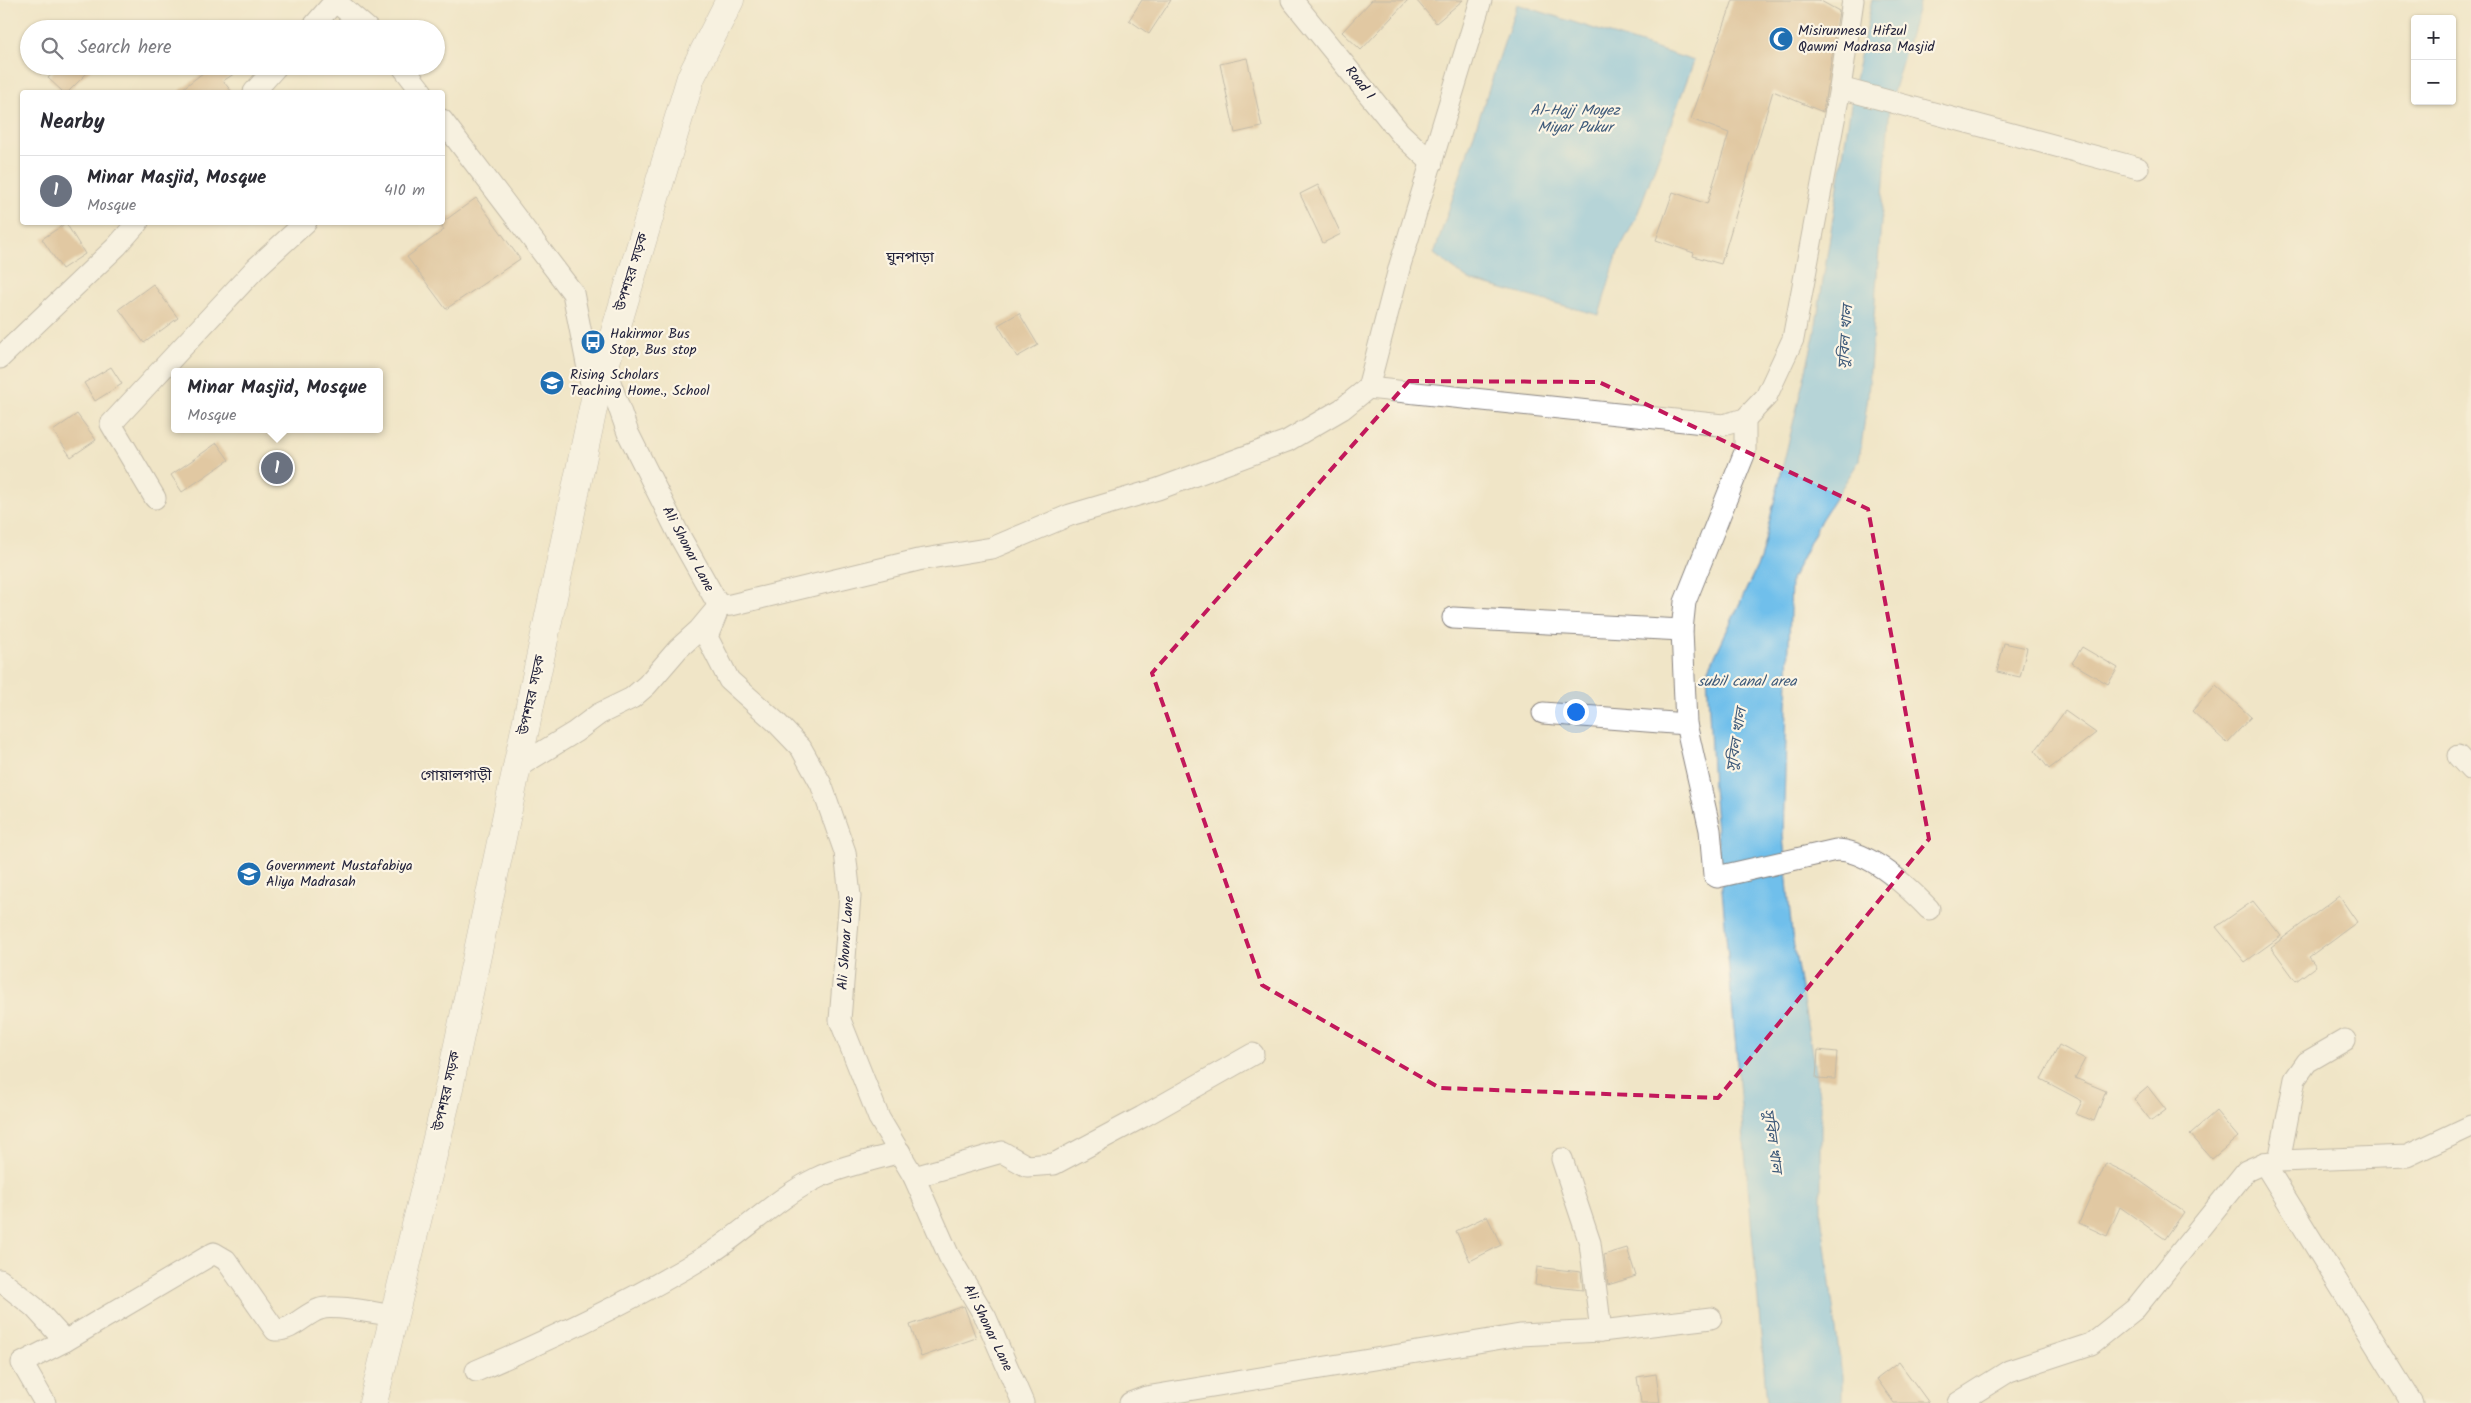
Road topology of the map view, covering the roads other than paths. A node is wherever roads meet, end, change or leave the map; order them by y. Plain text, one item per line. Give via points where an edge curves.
1 (730, 0) edge
2 (1292, 0) edge
3 (1481, 0) edge
4 (1853, 0) edge
5 (334, 1) edge
6 (318, 20) edge
7 (357, 20) edge
8 (269, 75) edge
9 (409, 75) edge
10 (1840, 88) junction
11 (256, 90) edge
12 (420, 90) edge
13 (445, 124) edge
14 (1432, 162) junction
15 (2138, 168) dead end
16 (135, 225) edge
17 (303, 225) edge
18 (0, 358) edge
19 (604, 365) junction
20 (1368, 388) junction
21 (594, 399) junction
22 (1745, 419) junction
23 (155, 498) dead end
24 (719, 606) junction
25 (1453, 618) dead end
26 (1682, 630) junction
27 (1543, 713) dead end
28 (1686, 724) junction
29 (516, 768) junction
30 (1929, 908) dead end
31 (2345, 1040) dead end
32 (1253, 1054) dead end
33 (2471, 1126) edge
34 (900, 1152) junction
35 (1562, 1159) dead end
36 (2272, 1162) junction
37 (914, 1177) junction
38 (0, 1280) edge
39 (395, 1316) junction
40 (1711, 1318) dead end
41 (1601, 1331) junction
42 (65, 1341) junction
43 (476, 1371) dead end
44 (45, 1403) edge
45 (373, 1403) edge
46 (1023, 1403) edge
47 (1130, 1403) edge
48 (1958, 1403) edge
49 (2412, 1403) edge

1 - 19 main road, উপশহর সড়ক via 690,77
2 - 14 street, Road 1 via 1400,133
3 - 14 street
4 - 10 street
5 - 6 street
5 - 7 street
8 - 11 street
9 - 12 street
10 - 15 street
10 - 22 street via 1793,339 1766,397
13 - 21 street via 573,293
14 - 20 street via 1400,265
16 - 18 street
17 - 23 street via 194,333 152,383 111,424
19 - 21 main road, উপশহর সড়ক
19 - 24 street, Ali Shonar Lane via 628,433 678,535
20 - 22 street via 1723,425
20 - 24 street via 1320,423 1287,441 1158,489 1070,515 992,548 918,560
21 - 29 main road, উপশহর সড়ক
22 - 26 street via 1745,452 1685,602
24 - 29 street via 632,698 599,714
24 - 34 street, Ali Shonar Lane via 707,637 729,680 801,748 821,784 845,852 850,896 840,1020 879,1118
25 - 26 street
26 - 28 street
27 - 28 street
28 - 30 street via 1710,830 1714,875 1717,877 1836,850 1851,851 1899,878
29 - 39 main road, উপশহর সড়ক via 447,1097
31 - 36 street via 2307,1062 2295,1079
32 - 37 street via 1054,1164 1027,1166 1002,1152
33 - 36 street via 2407,1156
34 - 37 street, Ali Shonar Lane
34 - 43 street via 818,1177 786,1196 707,1255 628,1302
35 - 41 street via 1590,1242
36 - 48 street via 2246,1172 2135,1309 2092,1344 2009,1371
36 - 49 street
37 - 46 street, Ali Shonar Lane via 949,1256 986,1318
38 - 42 street via 34,1307
39 - 42 street via 321,1308 284,1330 275,1330 226,1260 214,1253
39 - 45 main road, উপশহর সড়ক
40 - 41 street
41 - 47 street via 1520,1335 1146,1397
42 - 44 street via 22,1364

